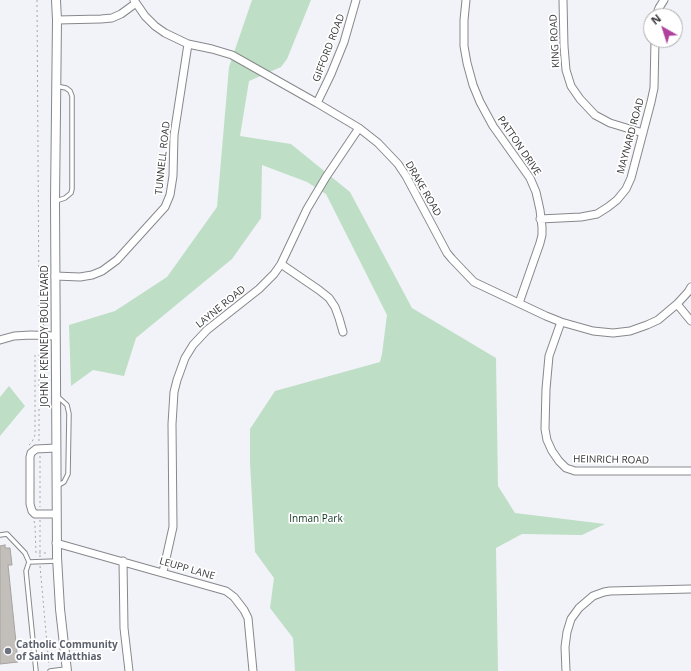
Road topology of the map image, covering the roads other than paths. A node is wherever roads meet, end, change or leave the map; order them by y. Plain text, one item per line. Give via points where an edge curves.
1 (56, 0) edge
2 (356, 0) edge
3 (466, 0) edge
4 (563, 0) edge
5 (135, 2) edge
6 (57, 20) junction
7 (188, 44) junction
8 (655, 48) edge
9 (56, 86) junction
10 (317, 103) junction
11 (359, 128) junction
12 (643, 133) junction
13 (55, 201) junction
14 (540, 218) junction
15 (281, 264) junction
16 (55, 276) junction
17 (691, 287) edge
18 (519, 303) junction
19 (677, 304) junction
20 (691, 321) edge
21 (560, 322) junction
22 (343, 332) dead end
23 (56, 336) junction
24 (0, 340) edge
25 (56, 396) junction
26 (56, 448) junction
27 (691, 471) edge
28 (56, 487) junction
29 (56, 514) junction
30 (0, 534) edge
31 (56, 543) junction
32 (57, 561) junction
33 (123, 561) junction
34 (29, 562) junction
35 (163, 572) junction
36 (691, 589) edge
37 (67, 670) edge
38 (36, 671) edge
39 (50, 671) edge
40 (128, 671) edge
41 (252, 671) edge
42 (566, 671) edge

1 - 6 street, JOHN F KENNEDY BOULEVARD
2 - 10 street, GIFFORD ROAD via 344,42
3 - 14 street, PATTON DRIVE via 464,46 473,85 493,126 530,178 536,192
4 - 12 street, KING ROAD via 566,70 571,86 595,115 610,123
5 - 6 street via 112,18
5 - 7 street, DRAKE ROAD via 155,26
6 - 9 street, JOHN F KENNEDY BOULEVARD
7 - 10 street, DRAKE ROAD via 232,55
7 - 16 street, TUNNELL ROAD via 174,135 173,176 165,207 117,260 102,271 80,277
8 - 12 street, MAYNARD ROAD via 654,88
9 - 13 street, JOHN F KENNEDY BOULEVARD
9 - 13 lane via 66,88 72,96 72,189 65,198
10 - 11 street, DRAKE ROAD
11 - 15 street, LAYNE ROAD via 307,209
11 - 18 street, DRAKE ROAD via 398,164 452,259 474,282
12 - 14 street, MAYNARD ROAD via 631,178 617,200 597,214
13 - 16 street, JOHN F KENNEDY BOULEVARD
14 - 18 street, PATTON DRIVE via 540,243
15 - 22 street via 329,298
15 - 35 street, LAYNE ROAD via 259,289 207,330 185,358 174,392 173,527
16 - 23 street, JOHN F KENNEDY BOULEVARD
17 - 19 street, DRAKE ROAD
18 - 21 street, DRAKE ROAD
19 - 20 street
19 - 21 street, DRAKE ROAD via 658,320 630,331 613,334
21 - 27 street, HEINRICH ROAD via 549,356 545,428 547,440 559,461 566,468 575,471
23 - 24 street via 14,336
23 - 25 street, JOHN F KENNEDY BOULEVARD
25 - 26 street, JOHN F KENNEDY BOULEVARD
25 - 28 lane via 67,405 69,414 68,474 64,482
26 - 28 street, JOHN F KENNEDY BOULEVARD
26 - 29 street via 36,449 30,457 32,511 35,514
28 - 29 street, JOHN F KENNEDY BOULEVARD
29 - 31 street, JOHN F KENNEDY BOULEVARD
30 - 34 lane via 7,534 25,553
31 - 32 street, JOHN F KENNEDY BOULEVARD
31 - 33 street, LEUPP LANE
32 - 34 lane
32 - 37 street, JOHN F KENNEDY BOULEVARD
33 - 35 street, LEUPP LANE
33 - 40 street
34 - 38 lane via 26,571
35 - 41 street, LEUPP LANE via 226,591 234,597 248,618
36 - 42 street via 610,590 593,596 571,619 565,647
37 - 39 lane

